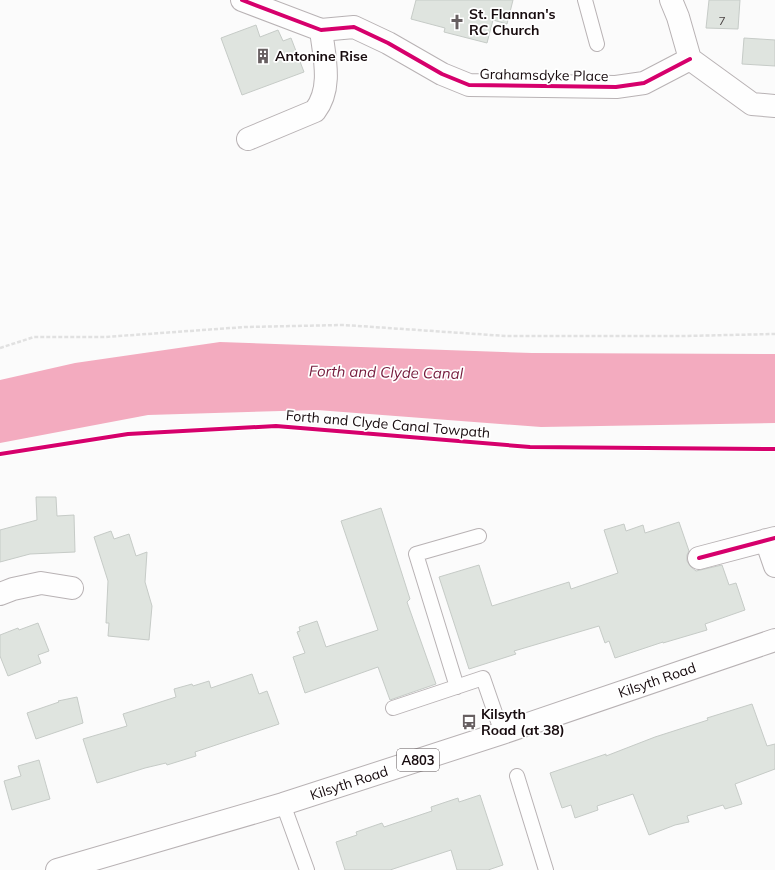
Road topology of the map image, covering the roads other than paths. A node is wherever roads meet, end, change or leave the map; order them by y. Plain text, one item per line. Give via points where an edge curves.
1 (242, 0) edge
2 (585, 0) edge
3 (670, 0) edge
4 (321, 30) junction
5 (597, 44) dead end
6 (690, 59) junction
7 (775, 106) edge
8 (248, 139) dead end
9 (479, 536) dead end
10 (771, 539) edge
11 (700, 558) dead end
12 (775, 566) edge
13 (72, 588) dead end
14 (0, 594) edge
15 (775, 640) edge
16 (457, 687) junction
17 (393, 708) dead end
18 (502, 733) junction
19 (517, 776) dead end
20 (283, 804) junction
21 (57, 870) edge
22 (307, 870) edge
23 (546, 870) edge

1 - 4 street, Grahamsdyke Place
2 - 5 lane
3 - 6 street via 678,17
4 - 6 street, Grahamsdyke Place via 354,27 442,74 469,85 616,87 644,83
4 - 8 street via 327,74 322,103 315,111
6 - 7 street via 752,104
9 - 16 lane via 416,554
10 - 11 street
10 - 12 street
13 - 14 street via 41,583
15 - 18 street, Kilsyth Road / A803
16 - 17 lane
16 - 18 lane via 483,678
18 - 20 street, Kilsyth Road / A803
19 - 23 lane
20 - 21 street, Kilsyth Road / A803
20 - 22 lane

